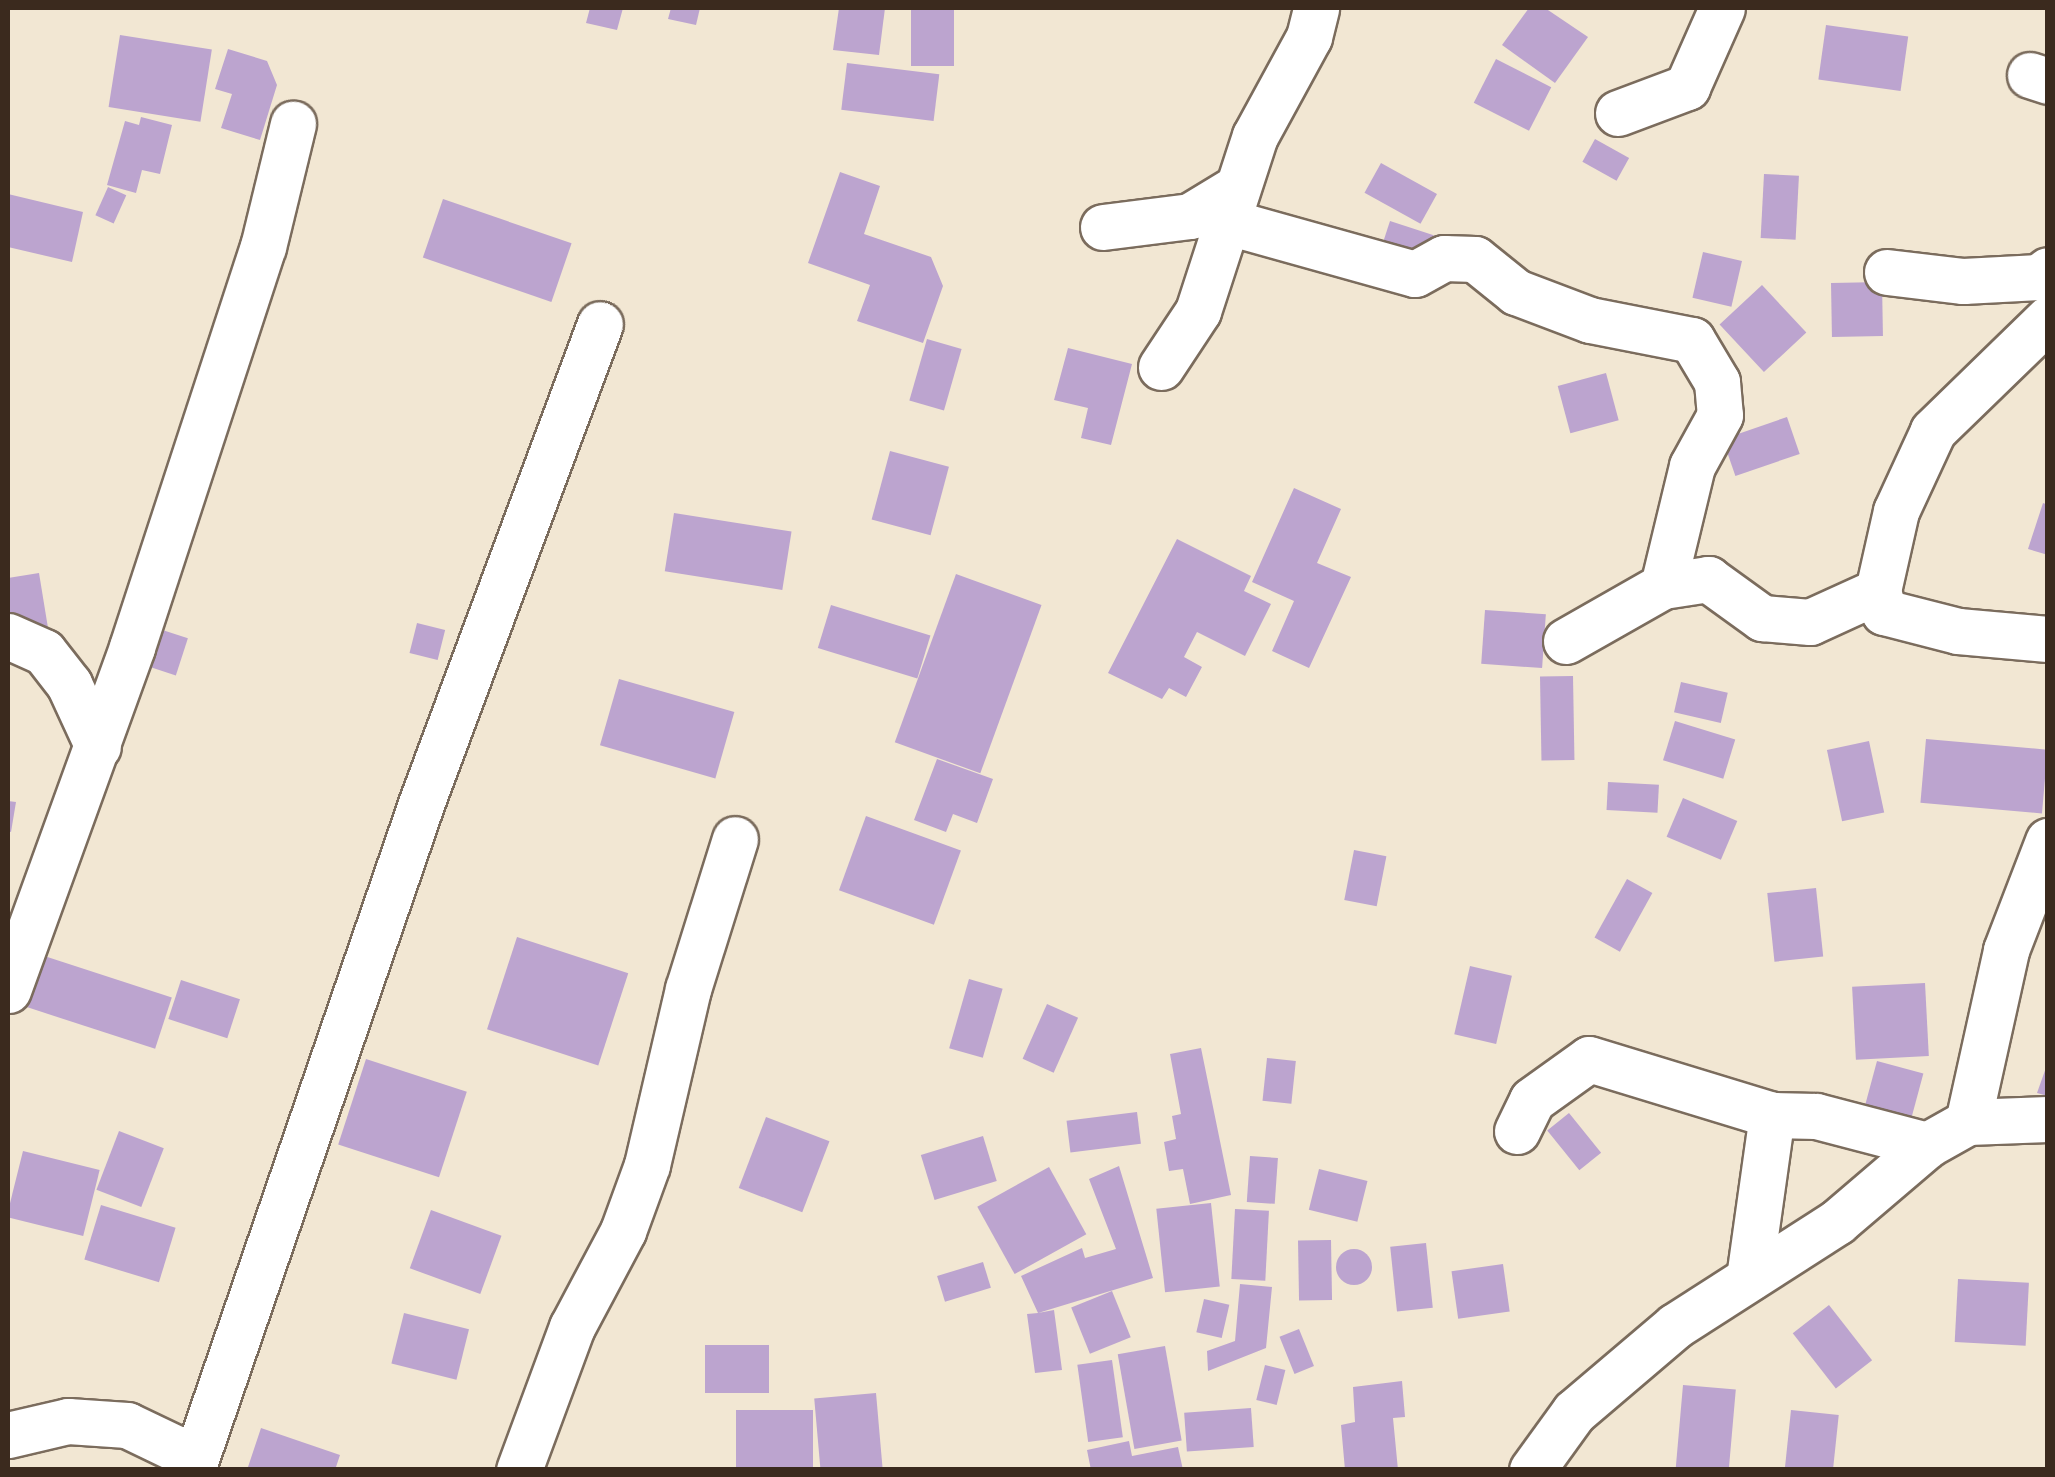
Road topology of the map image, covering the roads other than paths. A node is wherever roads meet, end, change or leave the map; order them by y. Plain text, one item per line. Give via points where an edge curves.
1 (1316, 8) edge
2 (1722, 8) edge
3 (1618, 113) dead end
4 (293, 124) dead end
5 (1230, 205) junction
6 (1103, 227) dead end
7 (2048, 270) edge
8 (1886, 272) dead end
9 (2048, 319) edge
10 (600, 324) dead end
11 (1161, 367) dead end
12 (1663, 586) junction
13 (1878, 591) junction
14 (8, 636) edge
15 (2048, 638) edge
16 (1566, 641) dead end
17 (98, 747) junction
18 (736, 839) dead end
19 (2048, 841) edge
20 (8, 990) edge
21 (1772, 1116) junction
22 (2048, 1119) edge
23 (1968, 1122) junction
24 (1517, 1131) dead end
25 (1927, 1144) junction
26 (1749, 1278) junction
27 (8, 1435) edge
28 (194, 1464) edge
29 (519, 1470) edge
30 (1532, 1470) edge

1 - 5 street via 1309,37 1254,136
2 - 3 street via 1687,86
4 - 17 street via 263,247
5 - 6 street
5 - 11 street via 1198,312
5 - 12 street via 1415,274 1444,258 1475,259 1516,292 1590,320 1692,340 1717,382 1720,416 1692,466
7 - 8 street via 2040,278 1963,280
9 - 13 street via 1933,431 1896,511
10 - 28 street via 421,804
12 - 13 street via 1708,579 1762,618 1810,622
12 - 16 street
13 - 15 street via 1884,612 1958,631
14 - 17 street via 44,652 69,684
17 - 20 street
18 - 29 street via 688,989 648,1165 623,1231 572,1328
19 - 23 street via 2006,950
21 - 24 street via 1589,1059 1532,1100
21 - 25 street via 1816,1116
21 - 26 street
22 - 23 street
23 - 25 street
25 - 26 street via 1837,1222
26 - 30 street via 1675,1326 1574,1412
27 - 28 street via 68,1421 127,1425

